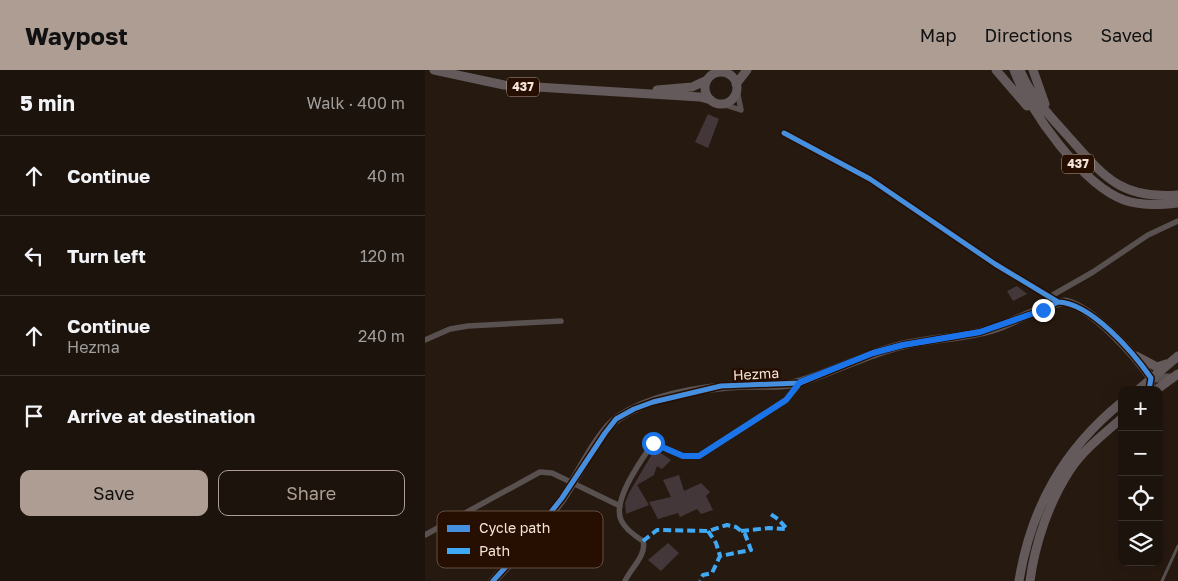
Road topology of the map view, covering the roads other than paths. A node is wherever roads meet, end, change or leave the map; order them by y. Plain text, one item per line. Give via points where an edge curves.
1 (434, 70) edge
2 (747, 70) edge
3 (996, 70) edge
4 (1014, 70) edge
5 (1020, 70) edge
6 (1033, 70) edge
7 (727, 71) edge
8 (707, 80) junction
9 (737, 87) junction
10 (614, 92) junction
11 (711, 100) junction
12 (722, 104) junction
13 (1049, 116) junction
14 (784, 133) dead end
15 (1051, 134) junction
16 (1177, 197) edge
17 (1178, 221) edge
18 (1054, 299) junction
19 (561, 321) dead end
20 (425, 340) edge
21 (1136, 356) junction
22 (1178, 356) edge
23 (1168, 363) junction
24 (1142, 365) junction
25 (1175, 376) edge
26 (1151, 378) junction
27 (800, 382) junction
28 (1144, 386) edge
29 (1145, 386) edge
30 (1161, 386) edge
31 (1118, 406) edge
32 (1118, 422) edge
33 (570, 484) junction
34 (620, 506) junction
35 (470, 511) edge
36 (551, 511) edge
37 (437, 529) edge
38 (425, 535) edge
39 (1178, 546) edge
40 (504, 568) edge
41 (493, 581) edge
42 (625, 581) edge
43 (1019, 581) edge
44 (1030, 581) edge
45 (1162, 581) edge

1 - 10 main road, 437 via 504,85
2 - 9 main road
3 - 15 main road
4 - 15 main road, 437 via 1019,84
5 - 13 main road, 437
6 - 13 main road
7 - 8 main road via 714,74
7 - 9 main road
8 - 10 main road, 437 via 681,88
8 - 11 main road via 705,90
9 - 12 main road via 732,99
9 - 12 street via 741,110
10 - 11 main road, 437
11 - 12 main road
13 - 16 main road, 437 via 1091,165 1107,178 1149,195
14 - 18 street via 871,179 995,264
15 - 16 main road, 437 via 1106,191 1143,204 1156,205
17 - 18 street via 1148,235
18 - 21 street via 1084,311
18 - 27 street, Hezma via 1043,310 980,332 873,353
19 - 20 street via 468,326 450,329
21 - 23 main road via 1157,367
21 - 24 street
22 - 23 main road
23 - 26 main road
24 - 26 street
24 - 28 main road via 1146,378
25 - 26 street
25 - 30 main road
26 - 29 main road
27 - 33 street, Hezma via 721,386 634,408 616,419
27 - 34 street via 786,400 699,456 683,456 653,443 627,486
31 - 43 main road via 1075,446 1047,490 1028,539
32 - 44 main road via 1071,469 1042,529
33 - 34 street
33 - 35 street via 546,471 532,474
33 - 36 street, Hezma
34 - 42 street via 621,519 645,546
37 - 38 street
39 - 45 lane
40 - 41 street, Hezma

